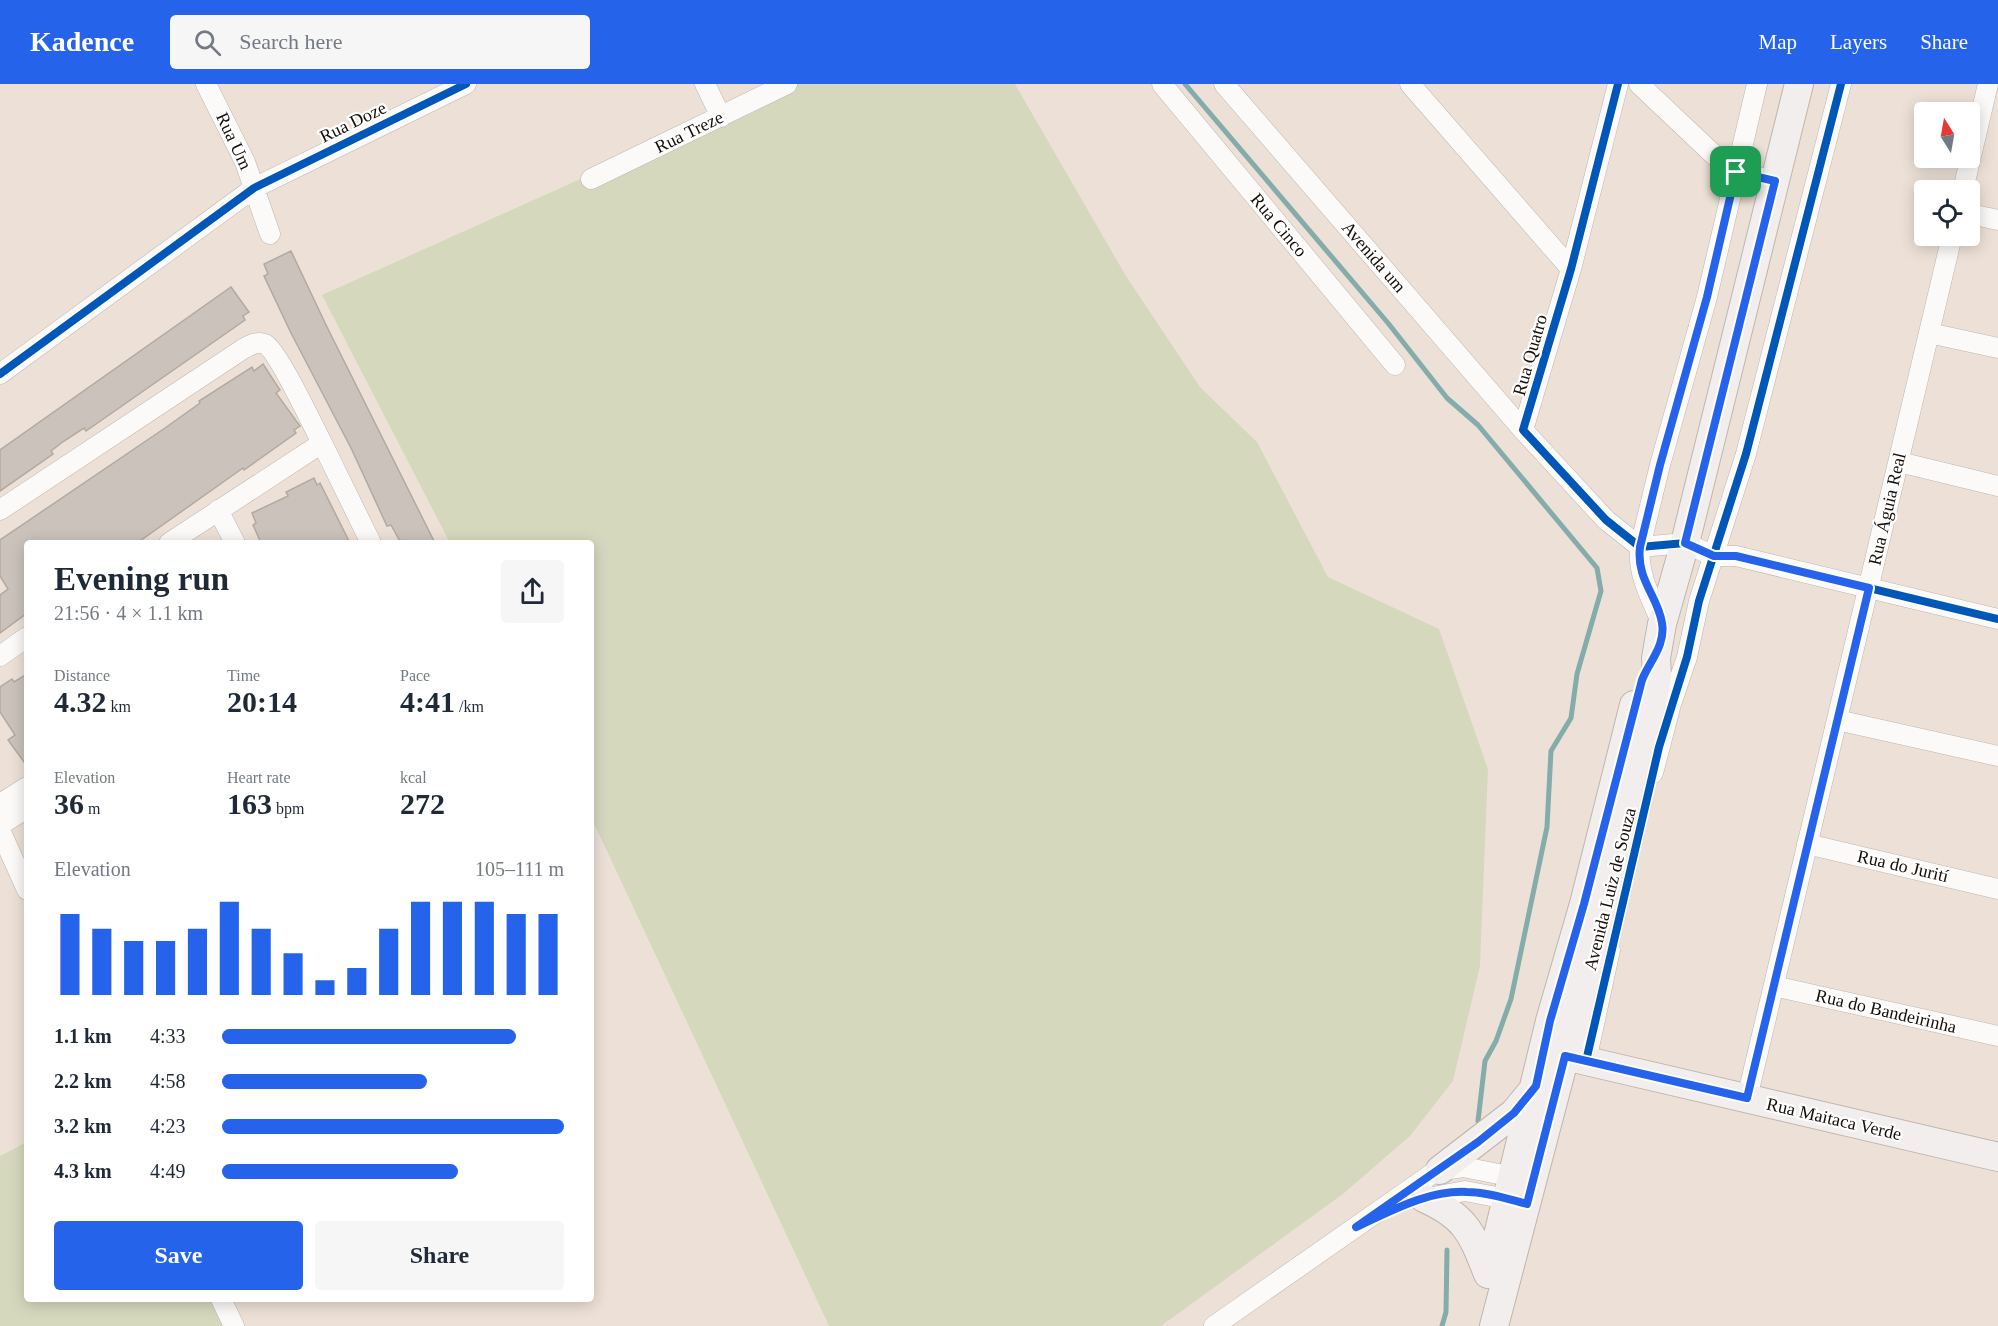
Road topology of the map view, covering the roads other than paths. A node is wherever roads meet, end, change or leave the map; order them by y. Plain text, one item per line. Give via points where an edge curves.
1 (206, 84) edge
2 (466, 84) edge
3 (705, 84) edge
4 (787, 84) edge
5 (1162, 84) edge
6 (1224, 84) edge
7 (1410, 84) edge
8 (1618, 84) edge
9 (1639, 84) edge
10 (1757, 84) edge
11 (1799, 84) edge
12 (1841, 84) edge
13 (1988, 84) edge
14 (721, 117) junction
15 (1736, 172) junction
16 (591, 179) dead end
17 (1965, 180) edge
18 (1775, 181) junction
19 (254, 188) junction
20 (1980, 216) edge
21 (1998, 220) edge
22 (270, 234) dead end
23 (1950, 246) edge
24 (1571, 269) junction
25 (1929, 333) junction
26 (1998, 348) edge
27 (1395, 365) dead end
28 (0, 374) edge
29 (1523, 430) junction
30 (322, 442) junction
31 (1899, 462) junction
32 (1998, 486) edge
33 (0, 510) edge
34 (218, 510) junction
35 (173, 540) edge
36 (233, 540) edge
37 (369, 540) edge
38 (1685, 543) junction
39 (1640, 547) junction
40 (1714, 556) junction
41 (1869, 588) junction
42 (1998, 619) edge
43 (1662, 624) junction
44 (24, 640) edge
45 (0, 656) edge
46 (1656, 658) junction
47 (1837, 720) junction
48 (1998, 756) edge
49 (24, 789) edge
50 (0, 804) edge
51 (24, 810) edge
52 (0, 825) edge
53 (0, 831) edge
54 (1807, 844) junction
55 (24, 883) edge
56 (1998, 889) edge
57 (1774, 986) junction
58 (1998, 1036) edge
59 (1575, 1059) junction
60 (1536, 1086) junction
61 (1747, 1098) junction
62 (1998, 1157) edge
63 (1440, 1170) junction
64 (1520, 1190) junction
65 (1424, 1198) junction
66 (1356, 1227) junction
67 (1488, 1274) junction
68 (222, 1302) edge
69 (234, 1326) edge
70 (1214, 1326) edge
71 (1474, 1326) edge
72 (1494, 1326) edge

1 - 19 street, Rua Um
2 - 19 street, Rua Doze
3 - 14 street
4 - 14 street, Rua Treze
5 - 27 street, Rua Cinco
6 - 29 street, Avenida um
7 - 24 street
8 - 24 street, Rua Quatro
9 - 15 street
10 - 15 street
11 - 18 main road, Avenida Luiz de Souza
12 - 40 street via 1746,454
13 - 17 street
14 - 16 street, Rua Treze
15 - 18 street
15 - 39 street
18 - 38 main road, Avenida Luiz de Souza
19 - 22 street, Rua Um
19 - 28 street, Rua Doze
20 - 21 street
23 - 25 street, Rua Águia Real
24 - 29 street, Rua Quatro
25 - 26 street
25 - 31 street, Rua Águia Real
29 - 39 street via 1606,520
30 - 33 street via 277,357 266,345 256,343
30 - 34 street
30 - 37 street
31 - 32 street
31 - 41 street, Rua Águia Real
34 - 35 street
34 - 36 street
38 - 39 street
38 - 40 street
38 - 43 main road, Avenida Luiz de Souza
39 - 43 street via 1644,580
40 - 41 street via 1736,556
40 - 59 street
41 - 42 street
41 - 47 street, Rua Águia Real
43 - 46 main road, Avenida Luiz de Souza
44 - 45 street
46 - 59 main road, Avenida Luiz de Souza via 1650,718 1626,838
46 - 60 main road, Avenida Luiz de Souza via 1646,670 1638,691
47 - 48 street
47 - 54 street, Rua Águia Real
49 - 50 street
51 - 52 street
53 - 55 street
54 - 56 street, Rua do Jurití
54 - 57 street, Rua Águia Real
57 - 58 street, Rua do Bandeirinha
57 - 61 street, Rua Águia Real
59 - 61 main road, Rua Maitaca Verde
59 - 64 main road, Avenida Luiz de Souza
60 - 63 main road via 1514,1113
60 - 64 main road, Avenida Luiz de Souza
61 - 62 main road, Rua Maitaca Verde
63 - 64 street via 1463,1167
63 - 66 street
64 - 65 street via 1465,1191
64 - 67 main road, Avenida Luiz de Souza
64 - 72 main road, Avenida Luiz de Souza
65 - 66 street
65 - 67 main road via 1450,1212 1467,1228
66 - 70 street
67 - 71 main road, Avenida Luiz de Souza
68 - 69 street

